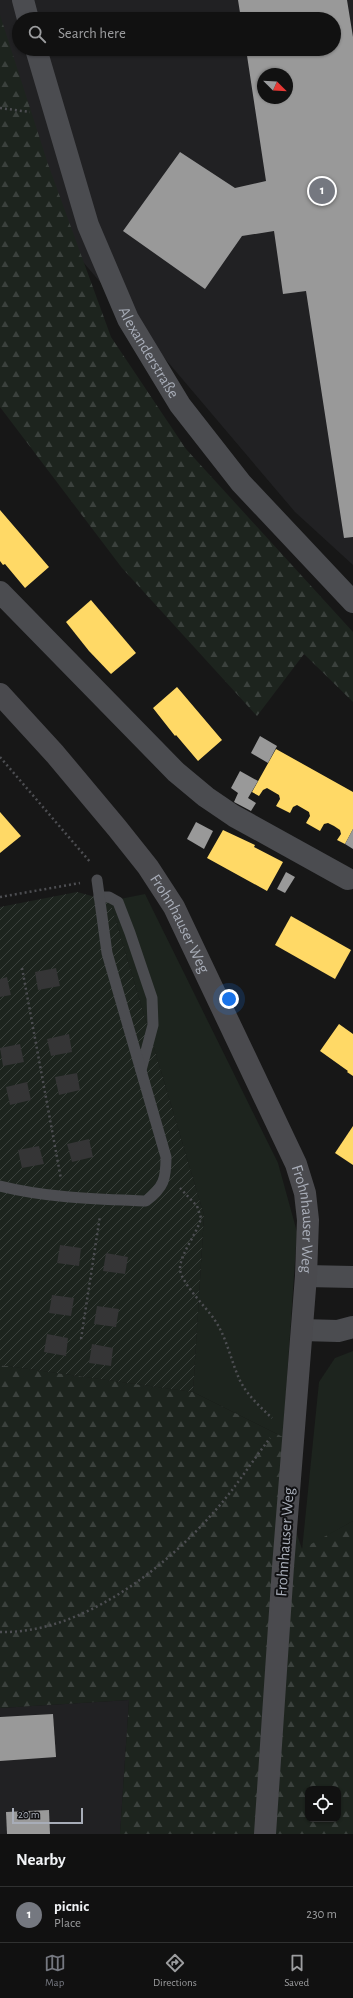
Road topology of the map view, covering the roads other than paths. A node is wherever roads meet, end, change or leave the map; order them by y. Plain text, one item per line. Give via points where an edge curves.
1 (23, 0) edge
2 (26, 12) edge
3 (38, 56) edge
4 (0, 592) edge
5 (353, 602) edge
6 (0, 694) edge
7 (348, 879) dead end
8 (97, 880) road end
9 (99, 896) junction
10 (141, 1072) junction
11 (0, 1186) edge
12 (306, 1276) junction
13 (353, 1277) edge
14 (353, 1327) edge
15 (302, 1330) junction
16 (265, 1834) edge

1 - 2 street
3 - 5 street, Alexanderstraße via 88,225 128,319 180,405 241,483
4 - 7 street via 176,772 206,797 234,816
6 - 12 main road, Frohnhauser Weg via 117,828 148,867 174,907 296,1164 305,1193 308,1220
8 - 9 lane
9 - 10 lane via 107,953
9 - 10 lane via 109,897 118,902 152,998 153,1025
10 - 11 lane via 166,1157 166,1173 160,1190 146,1201 103,1200 19,1191
12 - 13 street
12 - 15 main road, Frohnhauser Weg
14 - 15 street via 338,1331
15 - 16 main road, Frohnhauser Weg

